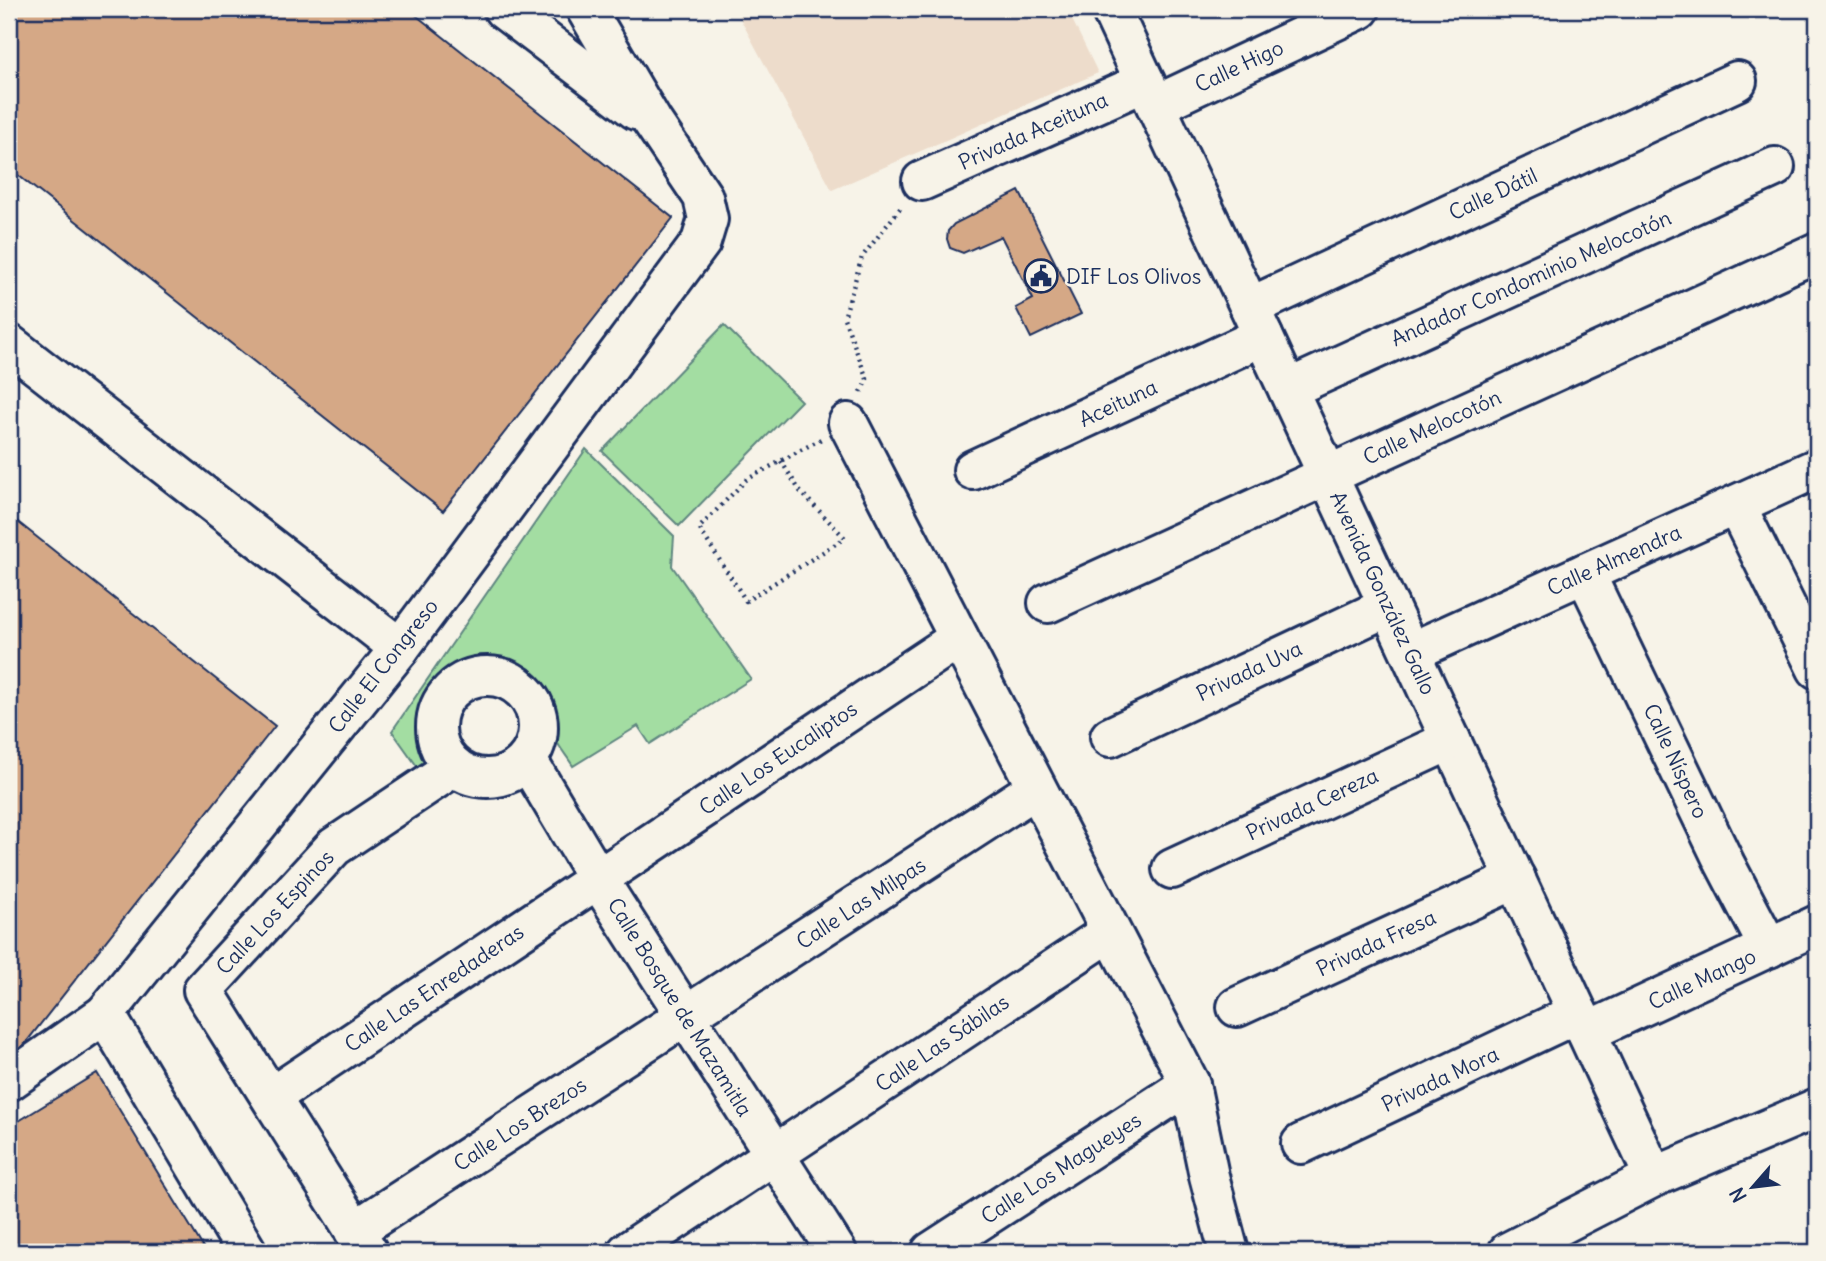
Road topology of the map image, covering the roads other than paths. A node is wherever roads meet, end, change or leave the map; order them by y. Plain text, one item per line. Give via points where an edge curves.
1 (503, 9) edge
2 (586, 9) edge
3 (1360, 9) edge
4 (1113, 10) edge
5 (1737, 81) dead end
6 (1150, 93) junction
7 (652, 121) junction
8 (1775, 167) dead end
9 (922, 181) road end
10 (1817, 252) edge
11 (1256, 321) junction
12 (9, 344) edge
13 (1288, 389) junction
14 (848, 423) road end
15 (1817, 468) edge
16 (973, 470) dead end
17 (1328, 475) junction
18 (1736, 505) junction
19 (1586, 573) junction
20 (1048, 603) dead end
21 (1389, 606) junction
22 (959, 638) junction
23 (400, 648) junction
24 (1410, 652) junction
25 (1817, 669) edge
26 (1110, 737) dead end
27 (1451, 740) junction
28 (527, 760) junction
29 (454, 767) junction
30 (1035, 789) junction
31 (1172, 869) dead end
32 (598, 878) junction
33 (1516, 878) junction
34 (1817, 925) edge
35 (1110, 932) junction
36 (1769, 948) junction
37 (1237, 1007) dead end
38 (105, 1014) junction
39 (686, 1016) junction
40 (1583, 1022) junction
41 (9, 1081) edge
42 (1190, 1084) junction
43 (271, 1097) junction
44 (1817, 1108) edge
45 (1301, 1144) dead end
46 (774, 1155) junction
47 (1654, 1177) junction
48 (361, 1242) edge
49 (247, 1252) edge
50 (627, 1252) edge
51 (837, 1252) edge
52 (931, 1252) edge
53 (1229, 1252) edge
54 (1508, 1252) edge

1 - 7 street
2 - 7 street
3 - 6 street, Calle Higo
4 - 6 street, Avenida González Gallo
5 - 11 street, Calle Dátil
6 - 9 street, Privada Aceituna
6 - 11 street, Avenida González Gallo
7 - 23 street, Calle El Congreso via 697,184 707,210 706,232
8 - 13 street, Andador Condominio Melocotón
10 - 17 street, Calle Melocotón
11 - 13 street, Avenida González Gallo
11 - 16 street, Aceituna
12 - 23 street
13 - 17 street, Avenida González Gallo
14 - 22 street
15 - 18 street, Calle Almendra
17 - 20 street, Calle Melocotón
17 - 21 street, Avenida González Gallo
18 - 19 street, Calle Almendra
18 - 25 street
19 - 24 street, Calle Almendra
19 - 36 street, Calle Níspero
21 - 24 street, Avenida González Gallo
21 - 26 street, Privada Uva
22 - 30 street
22 - 32 street, Calle Los Eucaliptos
23 - 38 street, Calle El Congreso
24 - 27 street, Avenida González Gallo
27 - 31 street, Privada Cereza
27 - 33 street, Avenida González Gallo
28 - 29 street via 512,773 492,778 472,776
28 - 29 street via 537,742 539,721 533,702 519,685 482,675 462,680 437,711 435,730 441,751
28 - 32 street, Calle Bosque de Mazamitla
29 - 43 street, Calle Los Espinos via 334,847 202,990
30 - 35 street
30 - 39 street, Calle Las Milpas
32 - 39 street, Calle Bosque de Mazamitla
32 - 43 street, Calle Las Enredaderas
33 - 37 street, Privada Fresa
33 - 40 street, Avenida González Gallo
34 - 36 street, Calle Mango
35 - 42 street
35 - 46 street, Calle Las Sábilas
36 - 40 street, Calle Mango
38 - 41 street, Calle El Congreso
38 - 49 street
39 - 46 street, Calle Bosque de Mazamitla
39 - 48 street, Calle Los Brezos via 406,1198
40 - 45 street, Privada Mora
40 - 47 street, Avenida González Gallo
42 - 52 street, Calle Los Magueyes
42 - 53 street
43 - 48 street
44 - 47 street
46 - 50 street, Calle Las Sábilas
46 - 51 street, Calle Bosque de Mazamitla
47 - 54 street

